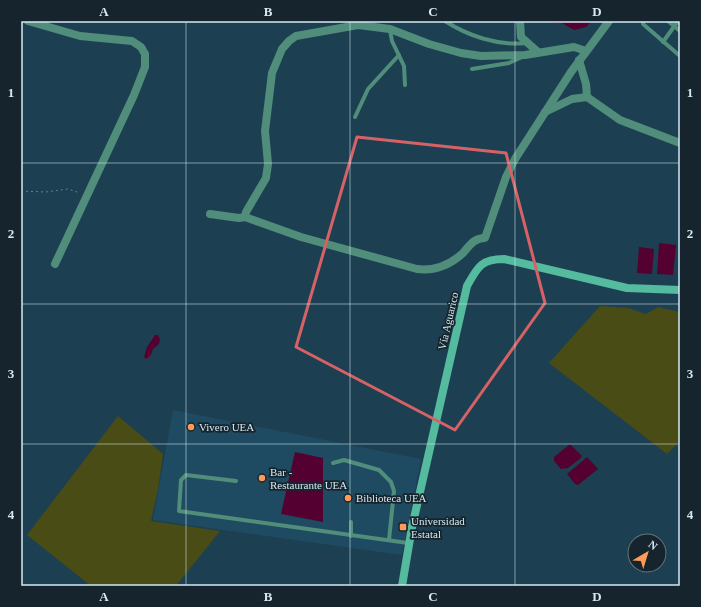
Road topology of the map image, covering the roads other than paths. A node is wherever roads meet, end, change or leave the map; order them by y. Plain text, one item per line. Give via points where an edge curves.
1 (28, 21) edge
2 (444, 21) edge
3 (520, 21) edge
4 (609, 21) edge
5 (643, 21) edge
6 (668, 21) edge
7 (678, 21) edge
8 (674, 26) junction
9 (390, 29) junction
10 (680, 31) edge
11 (663, 42) junction
12 (526, 43) junction
13 (586, 51) junction
14 (538, 52) junction
15 (399, 55) junction
16 (525, 55) junction
17 (680, 56) edge
18 (579, 60) junction
19 (472, 69) dead end
20 (405, 85) dead end
21 (587, 97) junction
22 (544, 112) junction
23 (355, 117) dead end
24 (680, 143) edge
25 (210, 214) dead end
26 (245, 217) junction
27 (55, 264) dead end
28 (680, 290) edge
29 (333, 462) dead end
30 (236, 481) dead end
31 (352, 522) dead end
32 (351, 536) junction
33 (389, 540) junction
34 (408, 543) junction
35 (402, 586) edge

1 - 27 street via 80,36 132,41 142,48 145,54 145,67 134,95
2 - 12 lane via 496,42
3 - 12 street via 520,34
4 - 13 street
5 - 11 lane via 649,31
6 - 8 lane
7 - 8 lane
8 - 10 lane
8 - 11 lane
9 - 15 lane via 392,41
9 - 16 street via 461,53 498,57
9 - 26 street via 358,25 296,36 289,41 276,62 270,80 265,131 268,164 266,178
11 - 17 lane
12 - 14 street
13 - 14 street via 574,47
13 - 18 street
14 - 16 street
15 - 20 lane via 404,66
15 - 23 lane via 368,89
16 - 19 lane via 509,63
18 - 21 street
18 - 22 street
21 - 22 street via 572,99
21 - 24 street via 620,120
22 - 26 street via 506,177 485,238 475,239 461,254 445,265 430,270 417,269 301,237
25 - 26 street
28 - 34 street, Vía Aguarico via 627,288 504,259 491,259 482,264 467,286
29 - 33 lane via 344,460 379,470 391,482 394,491
30 - 32 lane via 186,475 181,480 179,511
31 - 32 lane
32 - 33 lane
33 - 34 lane
34 - 35 street, Vía Aguarico

